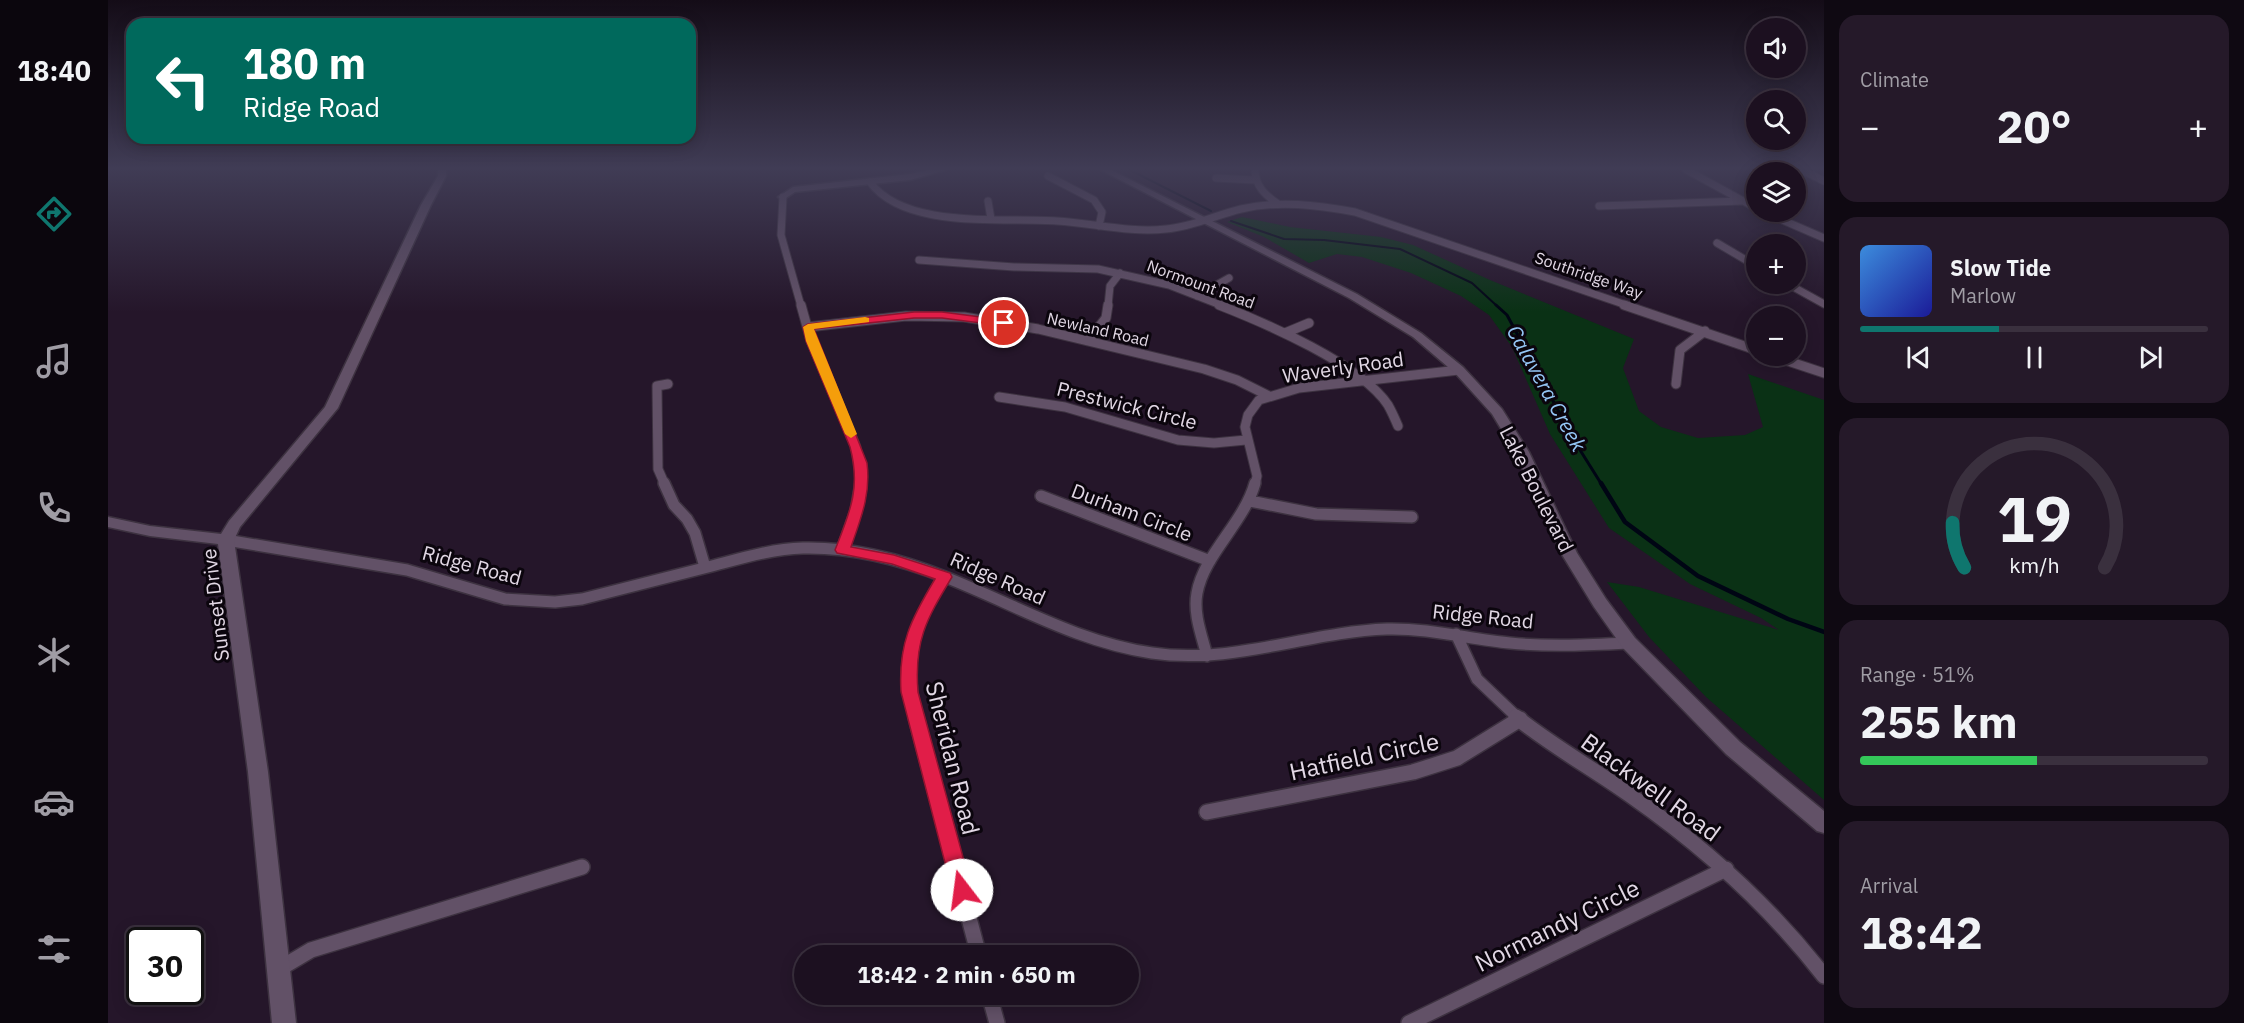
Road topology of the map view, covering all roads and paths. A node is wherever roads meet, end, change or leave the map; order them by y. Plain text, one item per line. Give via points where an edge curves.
1 (421, 217) edge
2 (782, 217) edge
3 (955, 217) edge
4 (1101, 217) edge
5 (1198, 217) edge
6 (1216, 217) edge
7 (1373, 217) edge
8 (991, 219) joint
9 (1204, 220) junction
10 (1787, 222) edge
11 (1098, 226) junction
12 (1824, 238) edge
13 (1717, 243) dead end
14 (919, 260) dead end
15 (1746, 260) edge
16 (1120, 273) junction
17 (1229, 278) dead end
18 (1806, 294) edge
19 (1197, 296) junction
20 (1824, 304) edge
21 (1309, 323) dead end
22 (808, 327) junction
23 (1705, 331) junction
24 (1285, 333) junction
25 (1088, 341) junction
26 (1746, 346) edge
27 (1803, 366) edge
28 (1459, 370) junction
29 (1824, 373) edge
30 (1363, 381) junction
31 (668, 384) dead end
32 (1676, 384) dead end
33 (1269, 396) junction
34 (999, 398) dead end
35 (1398, 426) dead end
36 (1246, 440) junction
37 (1041, 496) dead end
38 (1250, 501) junction
39 (1412, 517) dead end
40 (108, 522) edge
41 (226, 540) junction
42 (842, 550) junction
43 (1210, 561) junction
44 (705, 567) junction
45 (944, 577) junction
46 (1456, 634) junction
47 (1629, 642) junction
48 (1207, 656) junction
49 (1520, 720) junction
50 (1207, 812) dead end
51 (1824, 824) edge
52 (582, 867) dead end
53 (1726, 870) junction
54 (976, 945) edge
55 (278, 969) junction
56 (1824, 976) edge
57 (993, 1005) edge
58 (284, 1023) edge
59 (997, 1023) edge
60 (1409, 1023) edge

1 - 41 main road, Sunset Drive via 331,408 234,525
2 - 22 street via 781,235
3 - 8 street, Southridge Way
4 - 11 street
5 - 9 main road, Lake Boulevard
6 - 9 street, Southridge Way
7 - 23 street, Southridge Way
8 - 11 street, Southridge Way
9 - 11 street, Southridge Way via 1158,229
9 - 28 main road, Lake Boulevard via 1395,320
10 - 12 street
13 - 15 street
14 - 16 street, Normount Road
16 - 19 street, Normount Road
16 - 25 street via 1112,280 1107,296 1107,317
17 - 19 street
18 - 20 street
19 - 24 street, Normount Road
21 - 24 street
22 - 25 street, Newland Road via 896,316 942,315
22 - 42 street via 861,463 863,483 858,509
23 - 26 street, Southridge Way
23 - 32 street via 1680,350
24 - 30 street, Normount Road via 1329,356
25 - 33 street, Newland Road via 1211,370
27 - 29 street
28 - 30 street, Waverly Road
28 - 47 main road, Lake Boulevard via 1497,412 1522,452 1569,553
30 - 33 street, Waverly Road via 1299,388
30 - 35 street, Normount Road via 1388,404
31 - 44 street via 657,386 658,469 674,505 695,533
33 - 36 street, Waverly Road via 1259,400 1248,415
34 - 36 street, Prestwick Circle via 1065,407 1178,440
36 - 38 street, Waverly Road via 1257,476
37 - 43 street, Durham Circle
38 - 39 street via 1316,514
38 - 43 street, Waverly Road
40 - 41 main road, Ridge Road
41 - 44 street, Ridge Road via 407,570 505,600 582,599
41 - 55 main road, Sunset Drive via 258,772
42 - 44 street, Ridge Road via 801,548
42 - 45 street, Ridge Road via 894,560
43 - 48 street, Waverly Road via 1197,592 1197,616
45 - 48 street, Ridge Road via 1093,640 1151,653
45 - 54 street, Sheridan Road via 926,604 913,635 908,668 910,692
46 - 47 street, Ridge Road via 1570,646
46 - 48 street, Ridge Road via 1387,629
46 - 49 street, Blackwell Road via 1477,678
47 - 51 main road, Lake Boulevard via 1733,748
49 - 50 street, Hatfield Circle via 1457,758 1413,772
49 - 53 street, Blackwell Road via 1648,808
52 - 55 street via 311,950
53 - 56 street, Blackwell Road via 1798,941
53 - 60 street, Normandy Circle
55 - 58 main road, Sunset Drive
57 - 59 street

